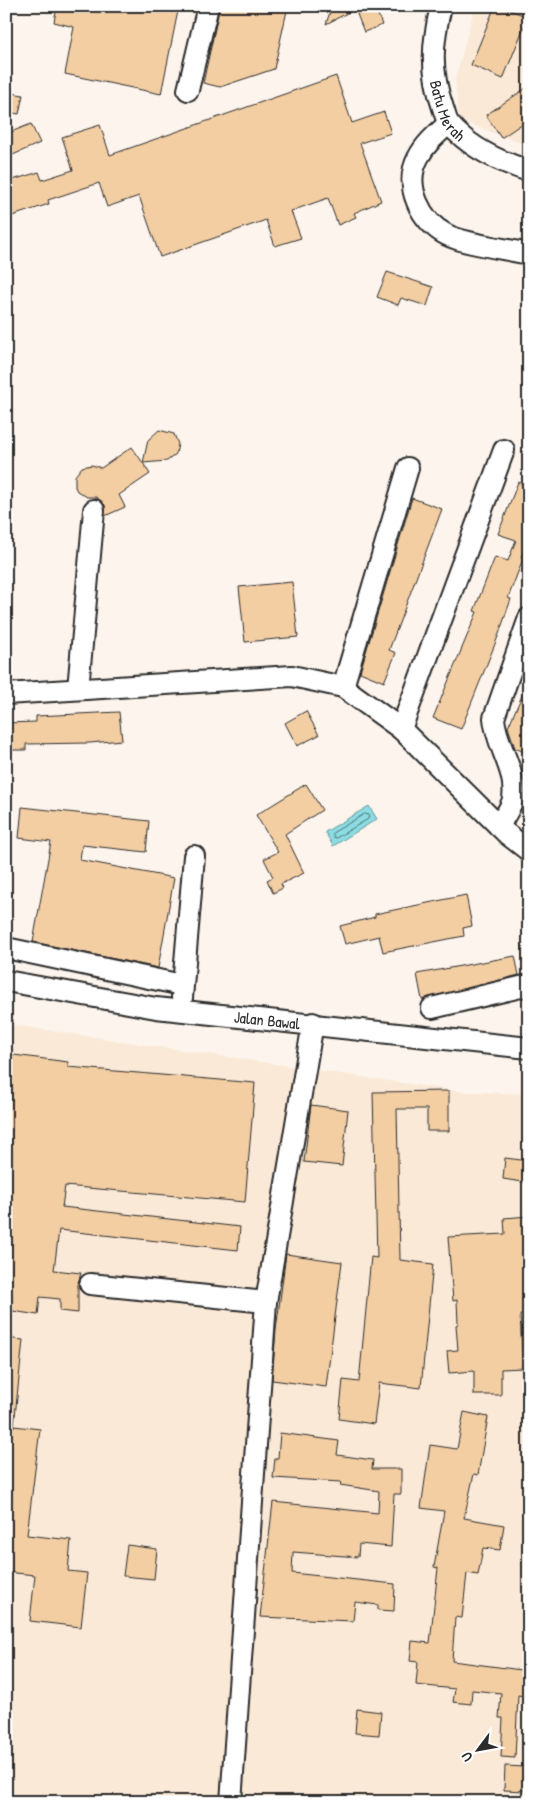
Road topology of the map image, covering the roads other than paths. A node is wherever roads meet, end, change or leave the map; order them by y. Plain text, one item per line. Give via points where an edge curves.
1 (208, 6) edge
2 (441, 6) edge
3 (188, 90) dead end
4 (448, 124) junction
5 (529, 171) edge
6 (529, 254) edge
7 (504, 450) dead end
8 (408, 468) dead end
9 (94, 510) dead end
10 (529, 618) edge
11 (343, 687) junction
12 (78, 689) junction
13 (6, 694) edge
14 (402, 729) junction
15 (499, 826) junction
16 (529, 851) edge
17 (194, 856) dead end
18 (6, 948) edge
19 (6, 981) edge
20 (182, 985) junction
21 (529, 985) edge
22 (432, 1008) dead end
23 (182, 1010) junction
24 (312, 1023) junction
25 (529, 1048) edge
26 (90, 1284) dead end
27 (266, 1302) junction
28 (231, 1802) edge

1 - 3 street
2 - 4 street, Batu Merah via 433,41 432,68
4 - 5 street, Batu Merah via 474,147
4 - 6 street via 417,159 413,182 423,216 449,236
7 - 14 street
8 - 11 street
9 - 12 street
10 - 15 street via 494,718 513,790 513,800
11 - 12 street via 292,676
11 - 14 street
12 - 13 street
14 - 15 street
15 - 16 street
17 - 20 street
18 - 20 street
19 - 23 street, Jalan Bawal
20 - 23 street
21 - 22 street
23 - 24 street, Jalan Bawal
24 - 25 street, Jalan Bawal
24 - 27 street
26 - 27 street
27 - 28 street

